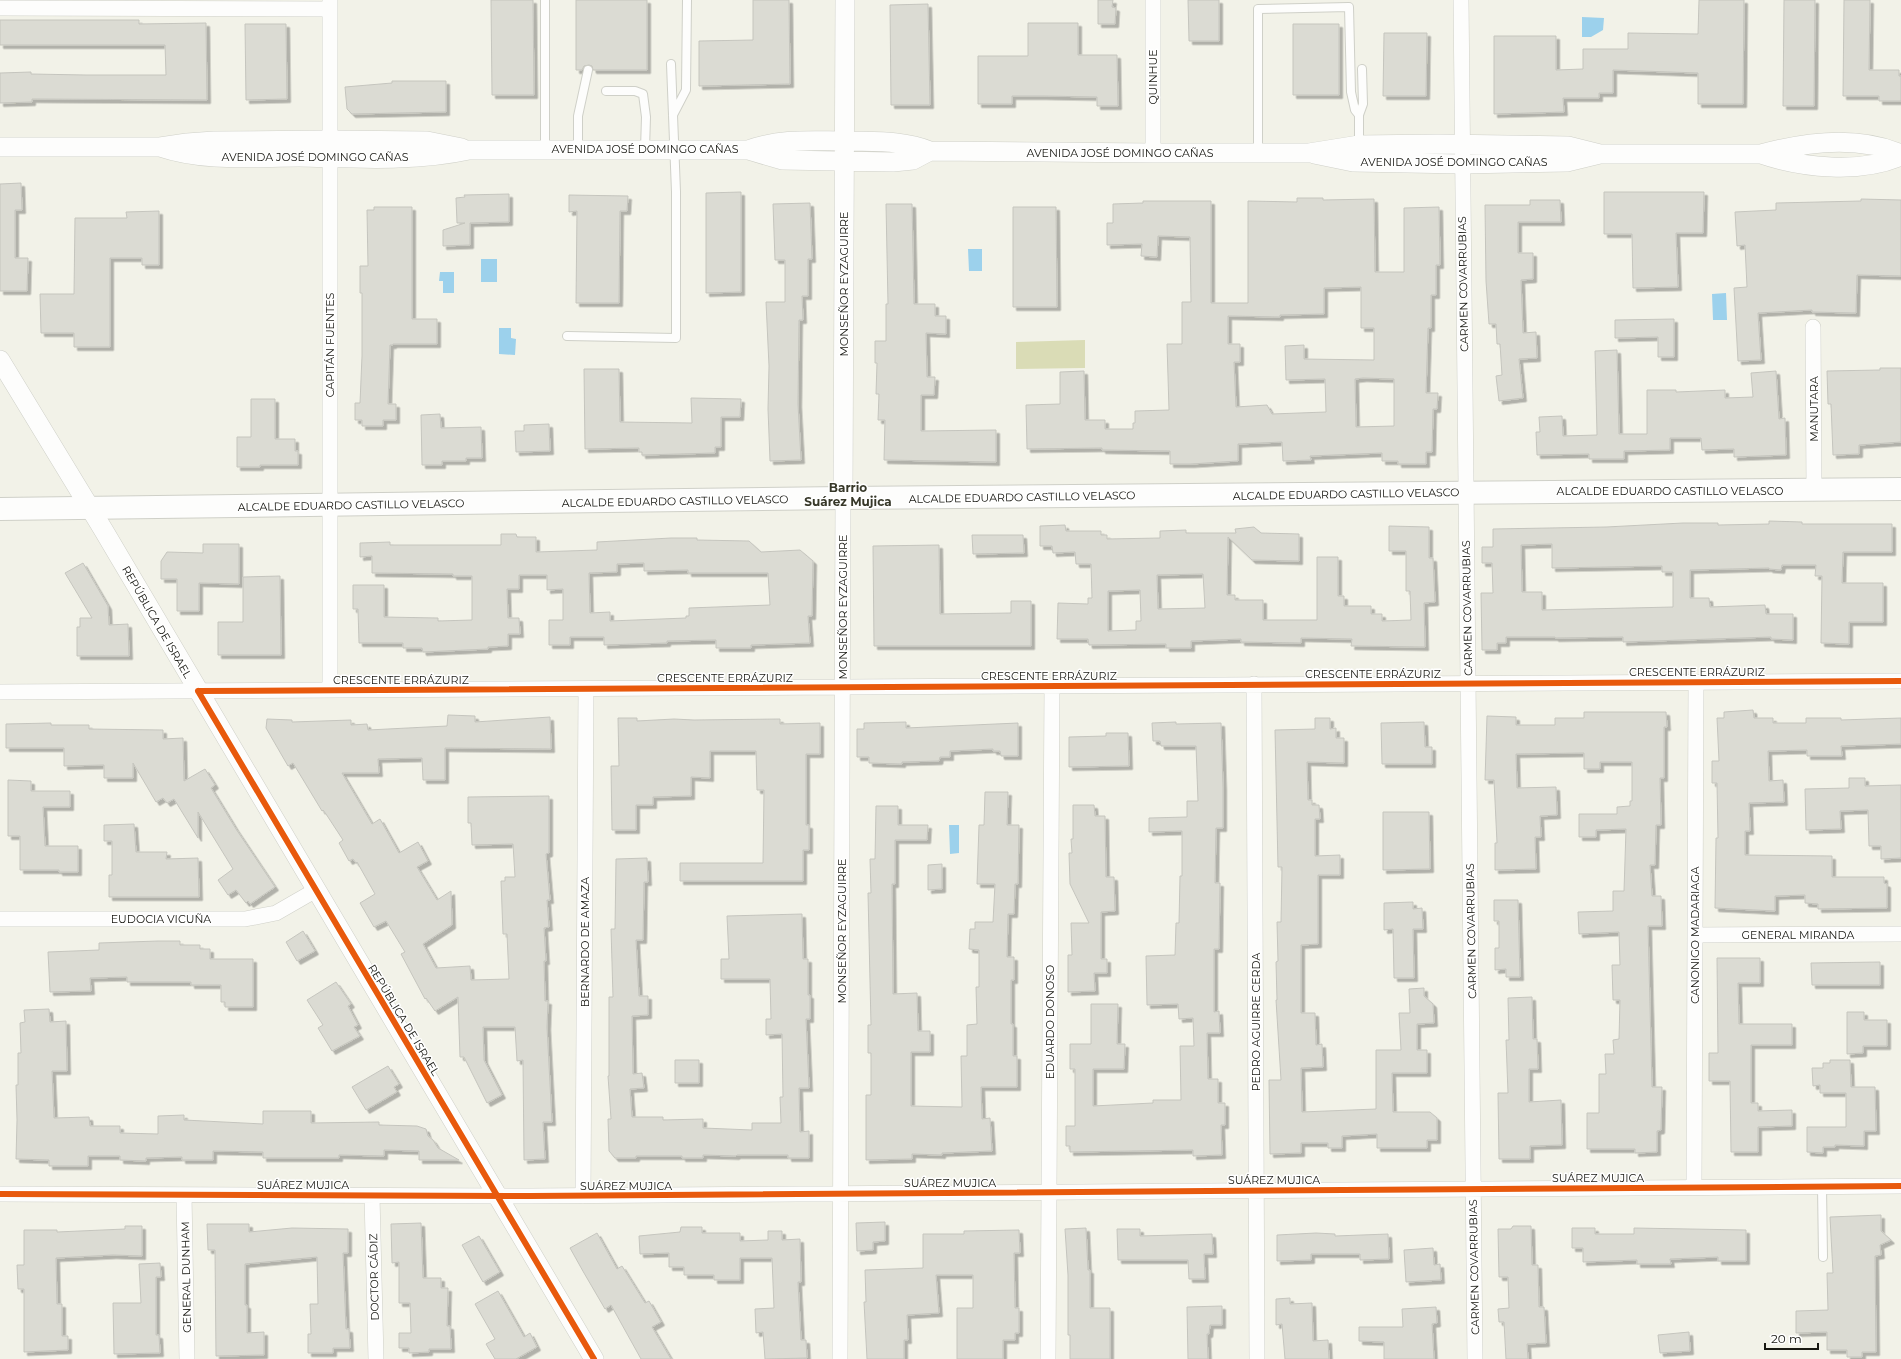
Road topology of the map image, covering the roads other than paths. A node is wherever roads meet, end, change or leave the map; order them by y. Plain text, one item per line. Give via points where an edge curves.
1 (545, 0) edge
2 (686, 0) edge
3 (845, 0) edge
4 (1153, 0) edge
5 (1460, 0) edge
6 (34, 4) edge
7 (330, 4) edge
8 (0, 8) edge
9 (671, 64) dead end
10 (1362, 69) dead end
11 (588, 70) dead end
12 (606, 91) dead end
13 (673, 115) junction
14 (1359, 115) junction
15 (845, 142) junction
16 (1359, 145) junction
17 (1462, 145) junction
18 (0, 147) edge
19 (330, 149) junction
20 (545, 149) junction
21 (578, 149) junction
22 (645, 149) junction
23 (674, 149) junction
24 (748, 150) junction
25 (930, 151) junction
26 (1258, 153) junction
27 (1309, 153) junction
28 (1153, 154) junction
29 (1600, 154) junction
30 (1901, 155) edge
31 (845, 162) junction
32 (1462, 164) junction
33 (1813, 327) dead end
34 (567, 336) dead end
35 (0, 360) edge
36 (1901, 489) edge
37 (1814, 490) junction
38 (1465, 492) junction
39 (843, 498) junction
40 (330, 505) junction
41 (90, 508) junction
42 (0, 509) edge
43 (1901, 680) edge
44 (1696, 682) junction
45 (1467, 683) junction
46 (1254, 684) junction
47 (1052, 686) junction
48 (843, 687) junction
49 (586, 689) junction
50 (330, 690) junction
51 (198, 691) junction
52 (0, 692) edge
53 (316, 890) junction
54 (0, 919) edge
55 (1901, 934) edge
56 (1695, 936) junction
57 (1822, 1186) junction
58 (1901, 1186) edge
59 (1694, 1187) junction
60 (1474, 1189) junction
61 (1256, 1191) junction
62 (1049, 1192) junction
63 (0, 1194) edge
64 (840, 1194) junction
65 (184, 1195) junction
66 (372, 1196) junction
67 (497, 1196) junction
68 (583, 1196) junction
69 (1824, 1257) dead end
70 (187, 1359) edge
71 (376, 1359) edge
72 (594, 1359) edge
73 (840, 1359) edge
74 (1048, 1359) edge
75 (1257, 1359) edge
76 (1475, 1359) edge

1 - 20 lane
2 - 13 lane via 686,90
3 - 15 street, MONSEÑOR EYZAGUIRRE
4 - 28 street, QUINHUE
5 - 17 street, CARMEN COVARRUBIAS
6 - 7 street
6 - 8 street
7 - 19 street, CAPITÁN FUENTES
9 - 13 lane
10 - 14 lane via 1362,104
11 - 21 lane via 578,116
12 - 22 lane via 635,90 643,94 646,117
13 - 23 lane
14 - 16 lane
14 - 26 lane via 1355,110 1351,92 1349,7 1258,9
15 - 24 street, AVENIDA JOSÉ DOMINGO CAÑAS via 782,141
15 - 25 street, AVENIDA JOSÉ DOMINGO CAÑAS via 894,142
15 - 31 street, MONSEÑOR EYZAGUIRRE
16 - 17 street, AVENIDA JOSÉ DOMINGO CAÑAS
16 - 27 street, AVENIDA JOSÉ DOMINGO CAÑAS
17 - 29 street, AVENIDA JOSÉ DOMINGO CAÑAS via 1568,146
17 - 32 street, CARMEN COVARRUBIAS
18 - 19 street, AVENIDA JOSÉ DOMINGO CAÑAS via 160,147 188,155 210,156
19 - 20 street, AVENIDA JOSÉ DOMINGO CAÑAS via 427,142 469,150
19 - 40 street, CAPITÁN FUENTES
20 - 21 street, AVENIDA JOSÉ DOMINGO CAÑAS
21 - 22 street, AVENIDA JOSÉ DOMINGO CAÑAS
22 - 23 street, AVENIDA JOSÉ DOMINGO CAÑAS
23 - 24 street, AVENIDA JOSÉ DOMINGO CAÑAS
23 - 34 lane via 676,338
24 - 31 street, AVENIDA JOSÉ DOMINGO CAÑAS via 782,160
25 - 28 street, AVENIDA JOSÉ DOMINGO CAÑAS
25 - 31 street, AVENIDA JOSÉ DOMINGO CAÑAS via 903,162
26 - 27 street, AVENIDA JOSÉ DOMINGO CAÑAS
26 - 28 street, AVENIDA JOSÉ DOMINGO CAÑAS
27 - 32 street, AVENIDA JOSÉ DOMINGO CAÑAS via 1353,162
29 - 30 street, AVENIDA JOSÉ DOMINGO CAÑAS via 1761,154 1804,165 1859,166 1881,164
29 - 32 street, AVENIDA JOSÉ DOMINGO CAÑAS via 1567,162
31 - 39 street, MONSEÑOR EYZAGUIRRE
32 - 38 street, CARMEN COVARRUBIAS
33 - 37 street, MANUTARA
35 - 41 street, REPÚBLICA DE ISRAEL
36 - 37 main road, ALCALDE EDUARDO CASTILLO VELASCO
37 - 38 main road, ALCALDE EDUARDO CASTILLO VELASCO
38 - 39 main road, ALCALDE EDUARDO CASTILLO VELASCO
38 - 45 street, CARMEN COVARRUBIAS
39 - 40 main road, ALCALDE EDUARDO CASTILLO VELASCO
39 - 48 street, MONSEÑOR EYZAGUIRRE
40 - 41 main road, ALCALDE EDUARDO CASTILLO VELASCO
40 - 50 street, CAPITÁN FUENTES
41 - 42 main road, ALCALDE EDUARDO CASTILLO VELASCO
41 - 51 street, REPÚBLICA DE ISRAEL
43 - 44 street, CRESCENTE ERRÁZURIZ
44 - 45 street, CRESCENTE ERRÁZURIZ
44 - 56 street, CANONIGO MADARIAGA
45 - 46 street, CRESCENTE ERRÁZURIZ
45 - 60 street, CARMEN COVARRUBIAS
46 - 47 street, CRESCENTE ERRÁZURIZ
46 - 61 street, PEDRO AGUIRRE CERDA
47 - 48 street, CRESCENTE ERRÁZURIZ
47 - 62 street, EDUARDO DONOSO
48 - 49 street, CRESCENTE ERRÁZURIZ
48 - 64 street, MONSEÑOR EYZAGUIRRE
49 - 50 street, CRESCENTE ERRÁZURIZ
49 - 68 street, BERNARDO DE AMAZA
50 - 51 street, CRESCENTE ERRÁZURIZ
51 - 52 street, CRESCENTE ERRÁZURIZ
51 - 53 street, REPÚBLICA DE ISRAEL
53 - 54 street, EUDOCIA VICUÑA via 276,913 245,920
53 - 67 street, REPÚBLICA DE ISRAEL
55 - 56 street, GENERAL MIRANDA
56 - 59 street, CANONIGO MADARIAGA
57 - 58 street, SUÁREZ MUJICA
57 - 59 street, SUÁREZ MUJICA
57 - 69 lane
59 - 60 street, SUÁREZ MUJICA
60 - 61 street, SUÁREZ MUJICA
60 - 76 street, CARMEN COVARRUBIAS
61 - 62 street, SUÁREZ MUJICA
61 - 75 street, PEDRO AGUIRRE CERDA
62 - 64 street, SUÁREZ MUJICA
62 - 74 street, EDUARDO DONOSO
63 - 65 street, SUÁREZ MUJICA
64 - 68 street, SUÁREZ MUJICA
64 - 73 street, MONSEÑOR EYZAGUIRRE
65 - 66 street, SUÁREZ MUJICA
65 - 70 street, GENERAL DUNHAM
66 - 67 street, SUÁREZ MUJICA
66 - 71 street, DOCTOR CÁDIZ
67 - 68 street, SUÁREZ MUJICA
67 - 72 street, REPÚBLICA DE ISRAEL

